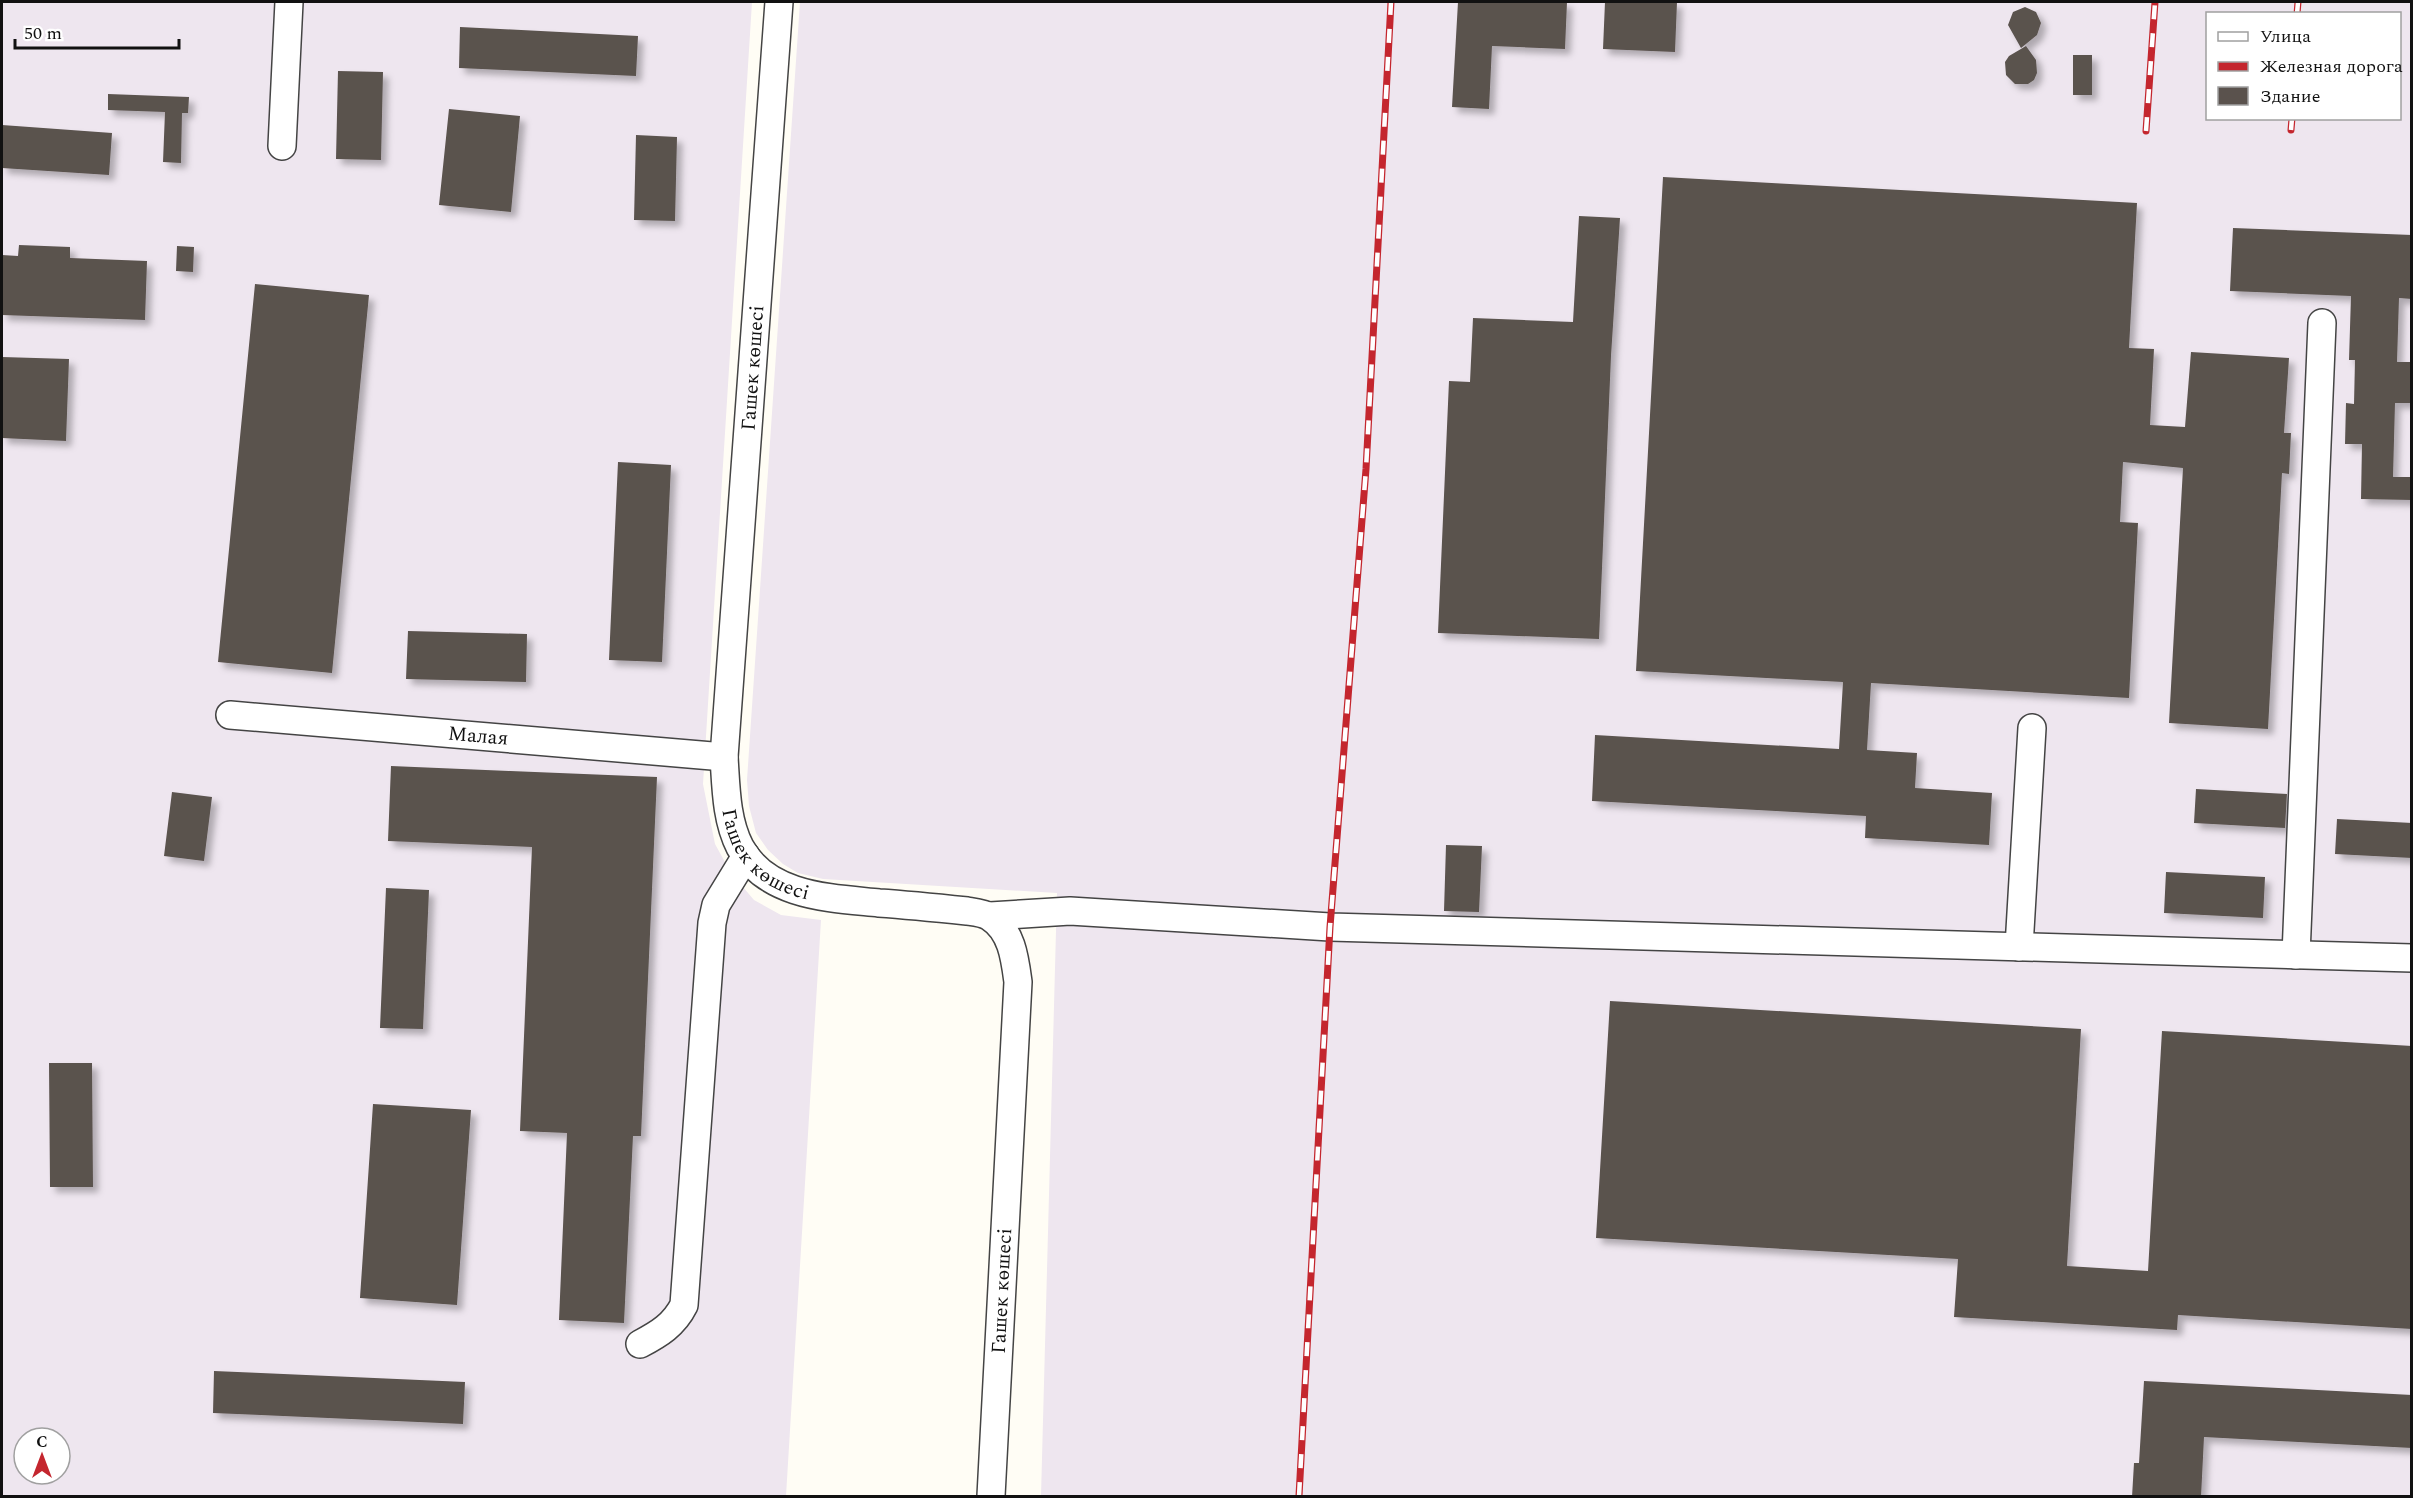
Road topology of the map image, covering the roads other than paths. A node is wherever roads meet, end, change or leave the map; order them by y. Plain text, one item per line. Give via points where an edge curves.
1 (289, 2) edge
2 (779, 2) edge
3 (282, 146) dead end
4 (2322, 322) dead end
5 (231, 715) dead end
6 (2032, 728) dead end
7 (724, 757) junction
8 (746, 856) junction
9 (990, 916) junction
10 (2019, 946) junction
11 (2296, 955) junction
12 (2412, 958) edge
13 (640, 1344) dead end
14 (991, 1497) edge

1 - 3 street
2 - 7 street, Гашек көшесі
4 - 11 street
5 - 7 street, Малая
6 - 10 street
7 - 8 street, Гашек көшесі via 731,822
8 - 9 street, Гашек көшесі via 769,878 817,897
8 - 13 street via 716,905 712,924 684,1305 678,1318 663,1332
9 - 10 street via 1070,911 1330,927
9 - 14 street, Гашек көшесі via 1014,952 1018,982
10 - 11 street
11 - 12 street

